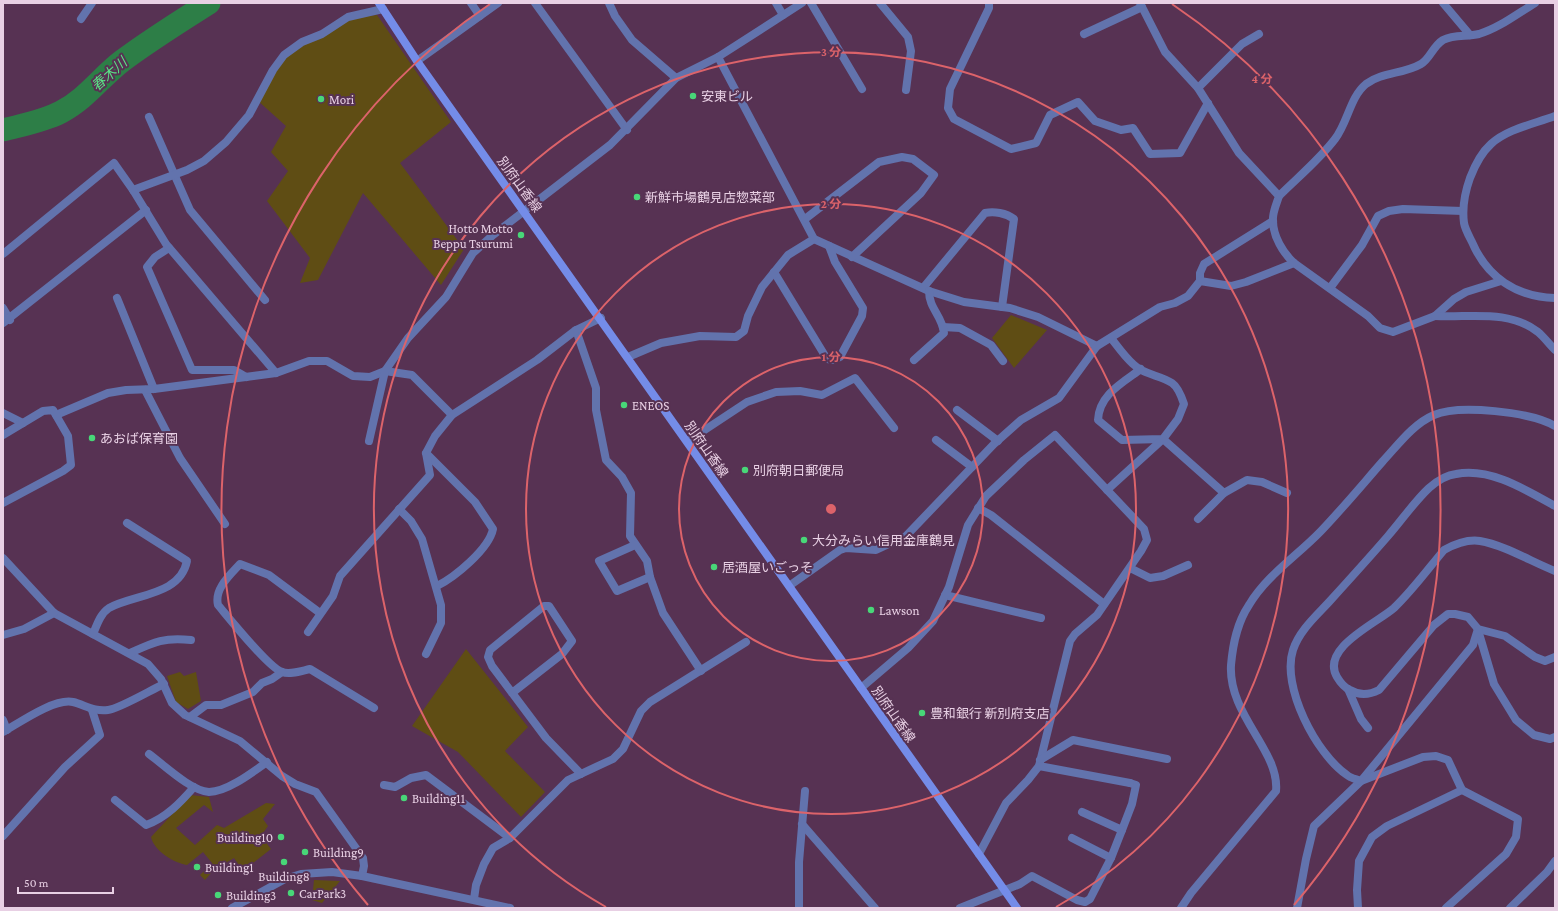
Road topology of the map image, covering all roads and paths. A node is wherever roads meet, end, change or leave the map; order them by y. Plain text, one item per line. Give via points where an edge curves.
1 (92, 3) edge
2 (471, 3) edge
3 (498, 3) edge
4 (535, 3) edge
5 (609, 3) edge
6 (776, 3) edge
7 (802, 3) edge
8 (811, 3) edge
9 (880, 3) edge
10 (989, 3) edge
11 (1443, 3) edge
12 (1535, 3) edge
13 (1141, 5) edge
14 (381, 6) edge
15 (783, 15) junction
16 (480, 16) junction
17 (81, 19) dead end
18 (1084, 34) dead end
19 (1259, 34) dead end
20 (1470, 35) junction
21 (718, 57) junction
22 (418, 62) junction
23 (676, 78) junction
24 (1198, 88) junction
25 (862, 89) dead end
26 (906, 90) dead end
27 (1208, 103) junction
28 (1555, 116) edge
29 (149, 117) dead end
30 (627, 130) junction
31 (174, 174) junction
32 (133, 190) junction
33 (1279, 196) junction
34 (146, 210) junction
35 (524, 210) junction
36 (1463, 211) junction
37 (805, 219) junction
38 (1273, 221) junction
39 (814, 239) junction
40 (829, 246) junction
41 (169, 248) junction
42 (3, 254) edge
43 (852, 257) junction
44 (1294, 263) junction
45 (774, 272) junction
46 (1200, 281) junction
47 (1501, 281) junction
48 (1330, 288) junction
49 (926, 290) junction
50 (117, 298) dead end
51 (1555, 298) edge
52 (265, 300) dead end
53 (1002, 307) junction
54 (3, 308) edge
55 (1435, 316) junction
56 (601, 318) junction
57 (6, 321) edge
58 (943, 327) junction
59 (576, 330) junction
60 (1111, 338) junction
61 (1097, 346) junction
62 (1555, 350) edge
63 (628, 357) junction
64 (914, 360) dead end
65 (1003, 361) dead end
66 (1141, 369) junction
67 (385, 371) junction
68 (276, 373) junction
69 (246, 377) junction
70 (154, 389) junction
71 (145, 390) junction
72 (957, 410) dead end
73 (3, 412) edge
74 (56, 415) junction
75 (452, 415) junction
76 (23, 423) junction
77 (1555, 426) edge
78 (894, 428) dead end
79 (3, 435) edge
80 (1163, 439) junction
81 (936, 440) dead end
82 (369, 441) dead end
83 (688, 441) junction
84 (998, 441) junction
85 (426, 453) junction
86 (972, 467) junction
87 (1107, 490) junction
88 (1287, 492) dead end
89 (1224, 493) junction
90 (3, 503) edge
91 (1555, 504) edge
92 (978, 508) junction
93 (399, 509) junction
94 (1198, 519) dead end
95 (127, 523) dead end
96 (225, 524) dead end
97 (634, 545) junction
98 (3, 558) edge
99 (1188, 565) dead end
100 (1130, 568) junction
101 (1555, 571) edge
102 (650, 577) junction
103 (437, 586) junction
104 (789, 586) junction
105 (945, 595) junction
106 (1104, 604) junction
107 (54, 613) junction
108 (320, 613) junction
109 (1041, 618) dead end
110 (1478, 629) junction
111 (308, 632) dead end
112 (94, 634) junction
113 (3, 635) edge
114 (191, 640) dead end
115 (746, 642) dead end
116 (130, 653) junction
117 (426, 654) dead end
118 (1555, 657) edge
119 (701, 671) junction
120 (282, 672) junction
121 (164, 684) junction
122 (861, 688) junction
123 (1348, 689) junction
124 (512, 693) junction
125 (374, 708) dead end
126 (92, 710) junction
127 (190, 717) junction
128 (3, 720) edge
129 (1368, 728) dead end
130 (5, 731) edge
131 (1555, 738) edge
132 (149, 754) dead end
133 (1167, 759) dead end
134 (267, 762) junction
135 (1040, 763) junction
136 (581, 774) junction
137 (1361, 781) junction
138 (384, 785) dead end
139 (194, 787) junction
140 (1462, 790) junction
141 (805, 791) dead end
142 (115, 800) dead end
143 (1082, 812) dead end
144 (802, 824) junction
145 (1122, 830) junction
146 (3, 836) edge
147 (510, 838) junction
148 (1072, 838) dead end
149 (979, 854) junction
150 (1111, 858) junction
151 (1555, 861) edge
152 (362, 876) junction
153 (1005, 890) junction
154 (474, 899) junction
155 (232, 908) edge
156 (510, 908) edge
157 (799, 908) edge
158 (875, 908) edge
159 (960, 908) edge
160 (1017, 908) edge
161 (1181, 908) edge
162 (1297, 908) edge
163 (1358, 908) edge
164 (1446, 908) edge
165 (1510, 908) edge

1 - 17 street
2 - 16 street
3 - 16 street
4 - 30 street
5 - 23 street via 632,40
6 - 15 street
7 - 15 street
8 - 25 street
9 - 26 street via 908,37 911,51
10 - 27 street via 989,8 950,89 948,108 954,119 1010,149 1036,143 1050,115 1078,102 1095,121 1120,130 1134,128 1150,154 1180,153
11 - 20 street
12 - 20 street via 1494,28
13 - 18 street
13 - 24 street via 1165,52
14 - 22 main road, 別府山香線
14 - 31 street via 348,17 284,54 249,115 226,142 204,161
15 - 21 street
16 - 22 street
19 - 24 street via 1242,44
20 - 33 street via 1444,39 1436,44 1422,64 1368,83 1358,92 1336,138
21 - 23 street
21 - 37 street
22 - 35 main road, 別府山香線
23 - 30 street
24 - 27 street
27 - 33 street via 1239,153
28 - 36 street via 1508,133 1492,143 1473,170 1466,188
29 - 31 street
30 - 35 street via 610,146
31 - 32 street
31 - 52 street via 194,216
32 - 34 street
32 - 42 street via 114,163
33 - 38 street
34 - 41 street
34 - 57 street
35 - 56 main road, 別府山香線
35 - 67 street via 473,253 446,297 408,338
36 - 47 street via 1464,224 1478,257 1488,271
36 - 48 street via 1403,209 1389,210 1378,216 1362,245
37 - 39 street
37 - 43 street via 878,162 902,157 913,159 934,175 921,192
38 - 44 street via 1281,246
38 - 46 street via 1204,264 1200,272
39 - 40 street
39 - 45 street via 788,255
40 - 43 street
40 - 45 street via 834,262 863,308 862,316 842,353 834,360 828,359
41 - 68 street
41 - 69 street via 155,257 147,267 192,370 234,370
43 - 49 street
44 - 46 street via 1231,286
44 - 48 street
45 - 63 street via 762,287 744,331 736,337 700,336 661,343
46 - 60 street via 1188,296 1160,307
47 - 51 street via 1521,292 1543,298
47 - 55 street via 1466,292
48 - 55 street via 1380,328 1393,332
49 - 53 street via 964,302
49 - 53 street via 985,213 1010,216 1014,219
49 - 58 street
50 - 70 street
53 - 61 street via 1038,317
54 - 57 street
55 - 62 street via 1501,316 1522,322 1539,333
56 - 59 street
56 - 63 main road, 別府山香線
58 - 64 street via 944,333
58 - 65 street via 960,328 991,345
59 - 75 street via 537,360
59 - 97 street via 596,388 596,410 606,460 622,477 631,493 630,536
60 - 61 street
60 - 66 street via 1134,365
61 - 84 street via 1059,398 1021,420
63 - 83 main road, 別府山香線
66 - 80 street via 1172,383 1184,404 1178,419
66 - 80 street via 1108,394 1099,410 1098,420 1122,440
67 - 68 street via 370,376 353,376 326,361 309,361
67 - 75 street via 412,375
67 - 82 street
68 - 69 street
69 - 70 street
70 - 71 street
71 - 74 street via 108,393
71 - 96 street via 180,458
72 - 84 street
73 - 76 street
74 - 76 street via 53,410 43,411
74 - 90 street via 68,436 71,465
75 - 85 street via 435,436
76 - 79 street
77 - 161 street via 1529,417 1477,410 1453,410 1429,417 1409,432 1320,532 1259,590 1236,631 1231,679 1238,706 1271,765 1277,785 1276,791
78 - 83 street via 855,378 822,395 800,391 776,392 747,402
80 - 87 street
80 - 89 street
81 - 86 street
83 - 104 main road, 別府山香線
84 - 86 street
85 - 93 street via 430,475
85 - 103 street via 475,502 493,529 491,538 469,562
86 - 104 street via 901,540 876,550 840,550
87 - 92 street via 1055,435 986,496
87 - 100 street via 1144,529 1147,540
88 - 89 street via 1262,482 1247,480
89 - 94 street
91 - 137 street via 1501,479 1484,474 1458,473 1443,478 1420,496 1296,642 1290,662 1294,693 1300,710 1336,766 1348,776
92 - 105 street via 968,525
92 - 106 street via 991,514
93 - 103 street via 411,521 422,539
93 - 108 street via 340,576 333,596
95 - 112 street via 187,561 186,569 179,579 158,592 109,608 102,615
97 - 102 street via 647,561
97 - 102 street via 599,561 617,591
98 - 107 street
99 - 100 street via 1163,576 1150,578
100 - 106 street
101 - 123 street via 1479,541 1461,542 1451,546 1444,550 1394,607 1371,626 1348,640 1337,654 1335,674
102 - 119 street via 663,613
103 - 117 street via 441,623
104 - 122 main road, 別府山香線
105 - 109 street
105 - 122 street via 933,621 908,648
106 - 135 street via 1097,615 1070,641
107 - 112 street
107 - 113 street via 24,629
108 - 111 street
108 - 120 street via 269,575 240,564 221,586 216,598 218,605 270,664
110 - 118 street via 1505,636 1535,657 1545,660
110 - 123 street via 1468,617 1448,614 1434,624 1379,690 1370,694 1357,694
110 - 131 street via 1494,684 1520,726 1534,736
110 - 137 street via 1473,645
112 - 116 street
114 - 116 street via 174,638 158,641
115 - 119 street
116 - 121 street via 148,664
119 - 136 street via 650,702 642,711 623,749 613,760
120 - 125 street via 292,673 310,669
120 - 127 street via 262,683 253,692 221,705 206,705
121 - 126 street via 109,710
121 - 127 street via 172,703
122 - 149 main road, 別府山香線
123 - 129 street via 1361,719
124 - 124 street via 492,666 488,657 490,650 544,606 549,606 572,641 562,654
124 - 136 street via 546,738
126 - 130 street via 72,702 62,702
126 - 146 street via 100,735 87,742
127 - 134 street via 240,741
128 - 130 street
132 - 139 street
133 - 135 street via 1073,740
134 - 139 street via 244,779 220,789 210,792
134 - 152 street via 295,784 320,795 363,858
135 - 145 street via 1136,785
135 - 149 street via 1006,803
136 - 147 street via 568,780
137 - 140 street via 1423,757 1436,756 1448,760
137 - 162 street via 1314,826
138 - 147 street via 395,787 411,778 426,775
139 - 142 street via 157,821 146,825
140 - 163 street via 1387,826 1372,837 1359,861
140 - 164 street via 1518,818 1516,837 1506,854
141 - 144 street
143 - 145 street
144 - 157 street
144 - 158 street
145 - 150 street
147 - 154 street via 493,848 481,871
148 - 150 street
149 - 153 main road, 別府山香線
150 - 153 street via 1090,898 1085,902 1032,876
151 - 165 street
152 - 154 street
152 - 155 street via 332,872 301,874 272,885
153 - 159 street
153 - 160 main road, 別府山香線
154 - 156 street

